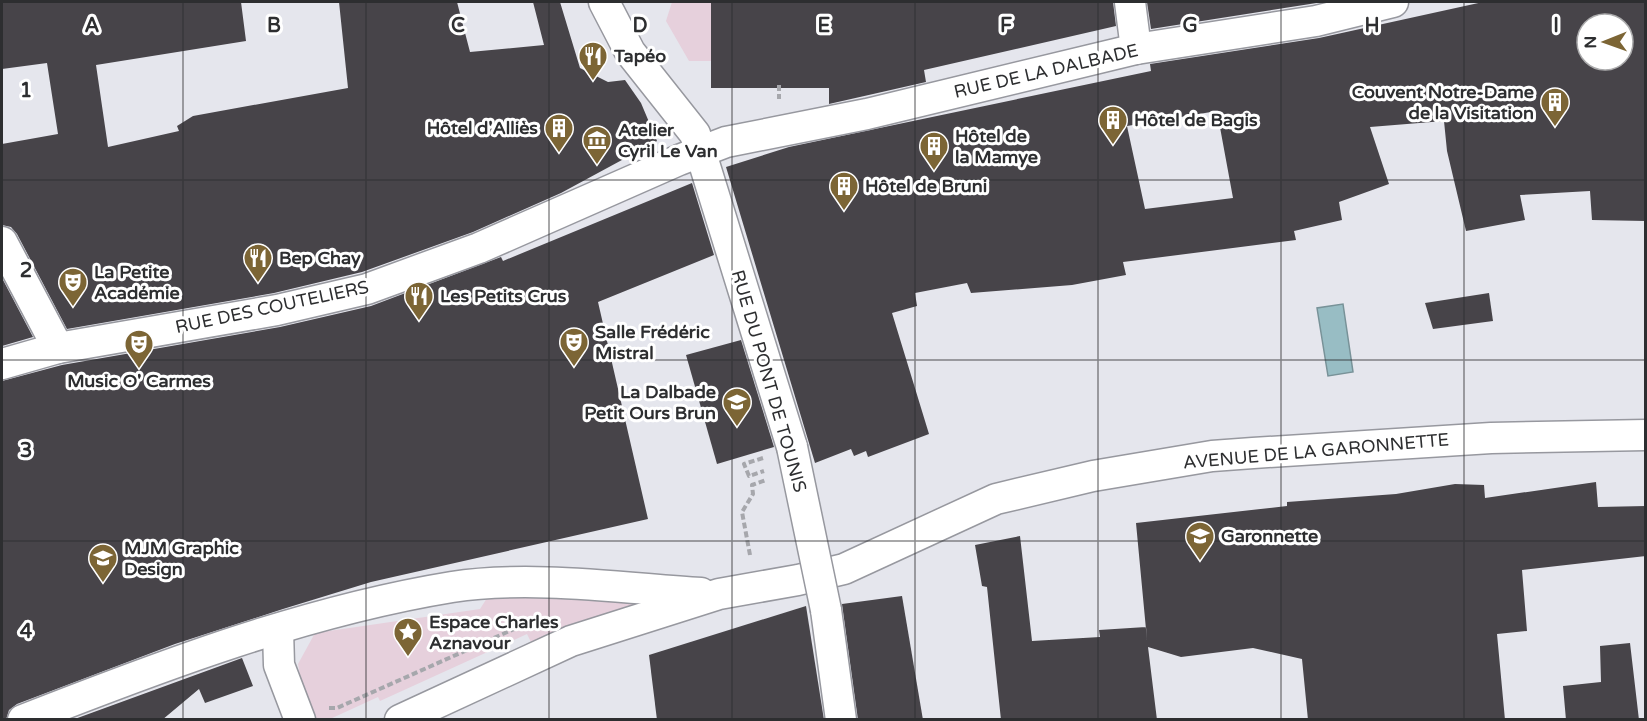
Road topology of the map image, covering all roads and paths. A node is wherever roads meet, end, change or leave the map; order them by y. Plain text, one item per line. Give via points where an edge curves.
1 (604, 2) edge
2 (1130, 2) edge
3 (1393, 2) edge
4 (1136, 49) junction
5 (700, 152) junction
6 (2, 243) edge
7 (58, 348) junction
8 (2, 364) edge
9 (1646, 435) edge
10 (781, 451) junction
11 (771, 468) dead end
12 (774, 477) dead end
13 (746, 525) dead end
14 (719, 594) junction
15 (278, 630) junction
16 (23, 720) edge
17 (300, 720) edge
18 (400, 720) edge
19 (841, 720) edge

1 - 5 street, RUE DU PONT DE TOUNIS via 630,52 695,134
2 - 4 street
3 - 4 street, RUE DE LA DALBADE via 1316,21
4 - 5 street, RUE DE LA DALBADE via 867,114 726,142
5 - 7 street, RUE DES COUTELIERS via 479,248 367,289 277,310
5 - 10 street, RUE DU PONT DE TOUNIS
6 - 7 street
7 - 8 street, RUE DES COUTELIERS
9 - 14 street, AVENUE DE LA GARONNETTE via 1332,447 1212,456 1104,474 996,500 844,569
10 - 11 path via 744,464 749,476
10 - 19 street, RUE DU PONT DE TOUNIS, bridge via 826,610
12 - 13 path via 752,485 753,494 742,512
14 - 15 street, AVENUE DE LA GARONNETTE via 498,584 453,587 325,615
14 - 18 street, AVENUE DE LA GARONNETTE via 571,641
15 - 16 street, AVENUE DE LA GARONNETTE via 136,676
15 - 17 street via 279,665

